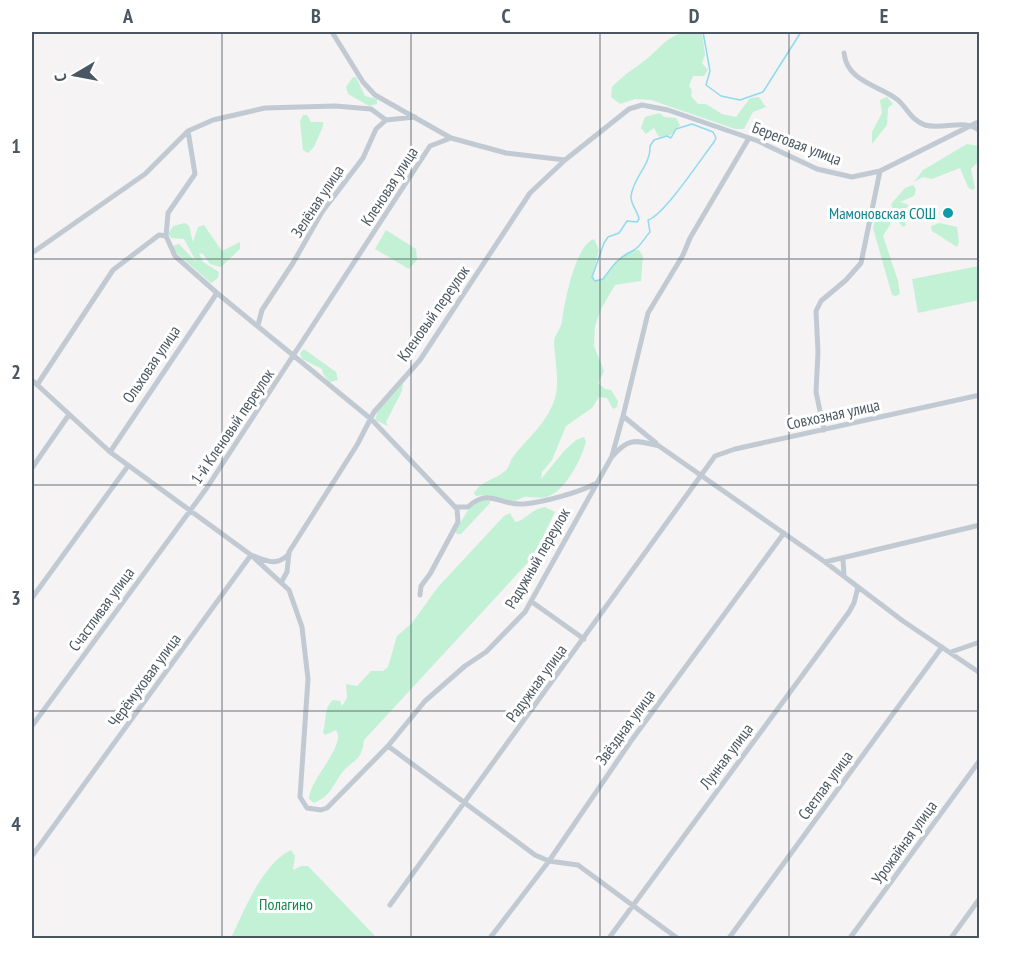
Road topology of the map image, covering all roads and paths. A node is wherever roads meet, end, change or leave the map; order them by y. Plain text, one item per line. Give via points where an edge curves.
1 (332, 32) edge
2 (844, 53) dead end
3 (633, 107) joint
4 (415, 117) junction
5 (386, 120) junction
6 (980, 121) edge
7 (973, 126) junction
8 (189, 131) junction
9 (980, 131) edge
10 (451, 138) junction
11 (749, 138) junction
12 (565, 160) junction
13 (880, 171) junction
14 (166, 236) junction
15 (32, 253) edge
16 (217, 293) junction
17 (258, 325) junction
18 (294, 357) junction
19 (32, 380) edge
20 (37, 385) junction
21 (980, 395) edge
22 (68, 416) junction
23 (623, 416) junction
24 (371, 419) junction
25 (824, 430) junction
26 (659, 446) junction
27 (110, 452) junction
28 (611, 458) junction
29 (128, 466) junction
30 (32, 468) edge
31 (703, 476) junction
32 (598, 483) junction
33 (455, 507) junction
34 (191, 509) junction
35 (980, 525) edge
36 (784, 533) junction
37 (289, 554) junction
38 (251, 555) junction
39 (843, 559) junction
40 (825, 562) junction
41 (844, 576) junction
42 (282, 581) junction
43 (858, 586) junction
44 (420, 595) dead end
45 (32, 598) edge
46 (532, 602) junction
47 (585, 639) junction
48 (980, 642) edge
49 (942, 647) junction
50 (951, 652) junction
51 (980, 673) edge
52 (32, 726) edge
53 (388, 747) junction
54 (980, 760) edge
55 (466, 801) junction
56 (32, 856) edge
57 (549, 861) junction
58 (980, 898) edge
59 (390, 905) dead end
60 (632, 905) junction
61 (490, 939) edge
62 (609, 939) edge
63 (677, 939) edge
64 (729, 939) edge
65 (850, 939) edge
66 (951, 939) edge

1 - 4 street via 369,89
2 - 7 street via 856,76 895,98 920,123
3 - 11 street, Береговая улица via 668,110
3 - 12 street, Кленовый переулок
4 - 5 street
4 - 10 street
5 - 8 street via 364,108 281,106 213,120
5 - 17 street, Зелёная улица via 376,129 363,158 322,212 262,310
6 - 7 street, Береговая улица
7 - 9 street
7 - 13 street, Береговая улица
8 - 14 street via 195,174 169,209
8 - 15 street via 145,174
10 - 12 street via 506,153
10 - 18 street, Кленовая улица via 429,148
11 - 13 street, Береговая улица via 829,173 859,177
11 - 23 street via 648,313
12 - 24 street, Кленовый переулок via 530,193 420,360 396,384
13 - 25 street via 861,263 821,301 816,311 816,392
14 - 16 street via 175,256
14 - 20 street via 159,235 113,270
16 - 17 street
16 - 27 street, Ольховая улица
17 - 18 street
18 - 24 street
18 - 34 street, 1-й Кленовый переулок
19 - 20 street
20 - 22 street
21 - 25 street, Совхозная улица
22 - 27 street
22 - 30 street
23 - 26 street
23 - 28 street
24 - 33 street
24 - 37 street, Кленовый переулок
25 - 31 street, Совхозная улица via 723,452 712,460
26 - 28 street, Радужный переулок via 631,441
26 - 31 street, Радужный переулок
27 - 29 street
28 - 32 street, Радужный переулок
29 - 34 street
29 - 45 street
31 - 36 street, Радужный переулок
31 - 47 street, Радужная улица
32 - 33 street via 532,503 509,504 488,496 475,499 466,507
32 - 46 street, Радужный переулок
33 - 44 street via 458,522 421,586
34 - 38 street
34 - 52 street, Счастливая улица
35 - 39 street
36 - 40 street, Радужный переулок
36 - 57 street, Звёздная улица via 631,741
37 - 38 street via 274,563
37 - 42 street, Кленовый переулок
38 - 42 street
38 - 56 street, Черёмуховая улица
39 - 40 street
39 - 41 street
40 - 41 street, Радужный переулок
41 - 43 street, Радужный переулок
42 - 53 street, Радужный переулок via 298,611 308,667 300,796 305,807 321,810 331,805
43 - 49 street, Радужный переулок
43 - 60 street, Лунная улица via 849,612
46 - 47 street
46 - 53 street, Радужный переулок via 486,652 425,701
47 - 55 street, Радужная улица
48 - 50 street
49 - 50 street, Радужный переулок
49 - 64 street, Светлая улица
50 - 51 street, Радужный переулок
53 - 55 street
54 - 65 street, Урожайная улица
55 - 57 street via 535,855
55 - 59 street, Радужная улица
57 - 60 street via 575,864
57 - 61 street, Звёздная улица
58 - 66 street
60 - 62 street, Лунная улица
60 - 63 street

